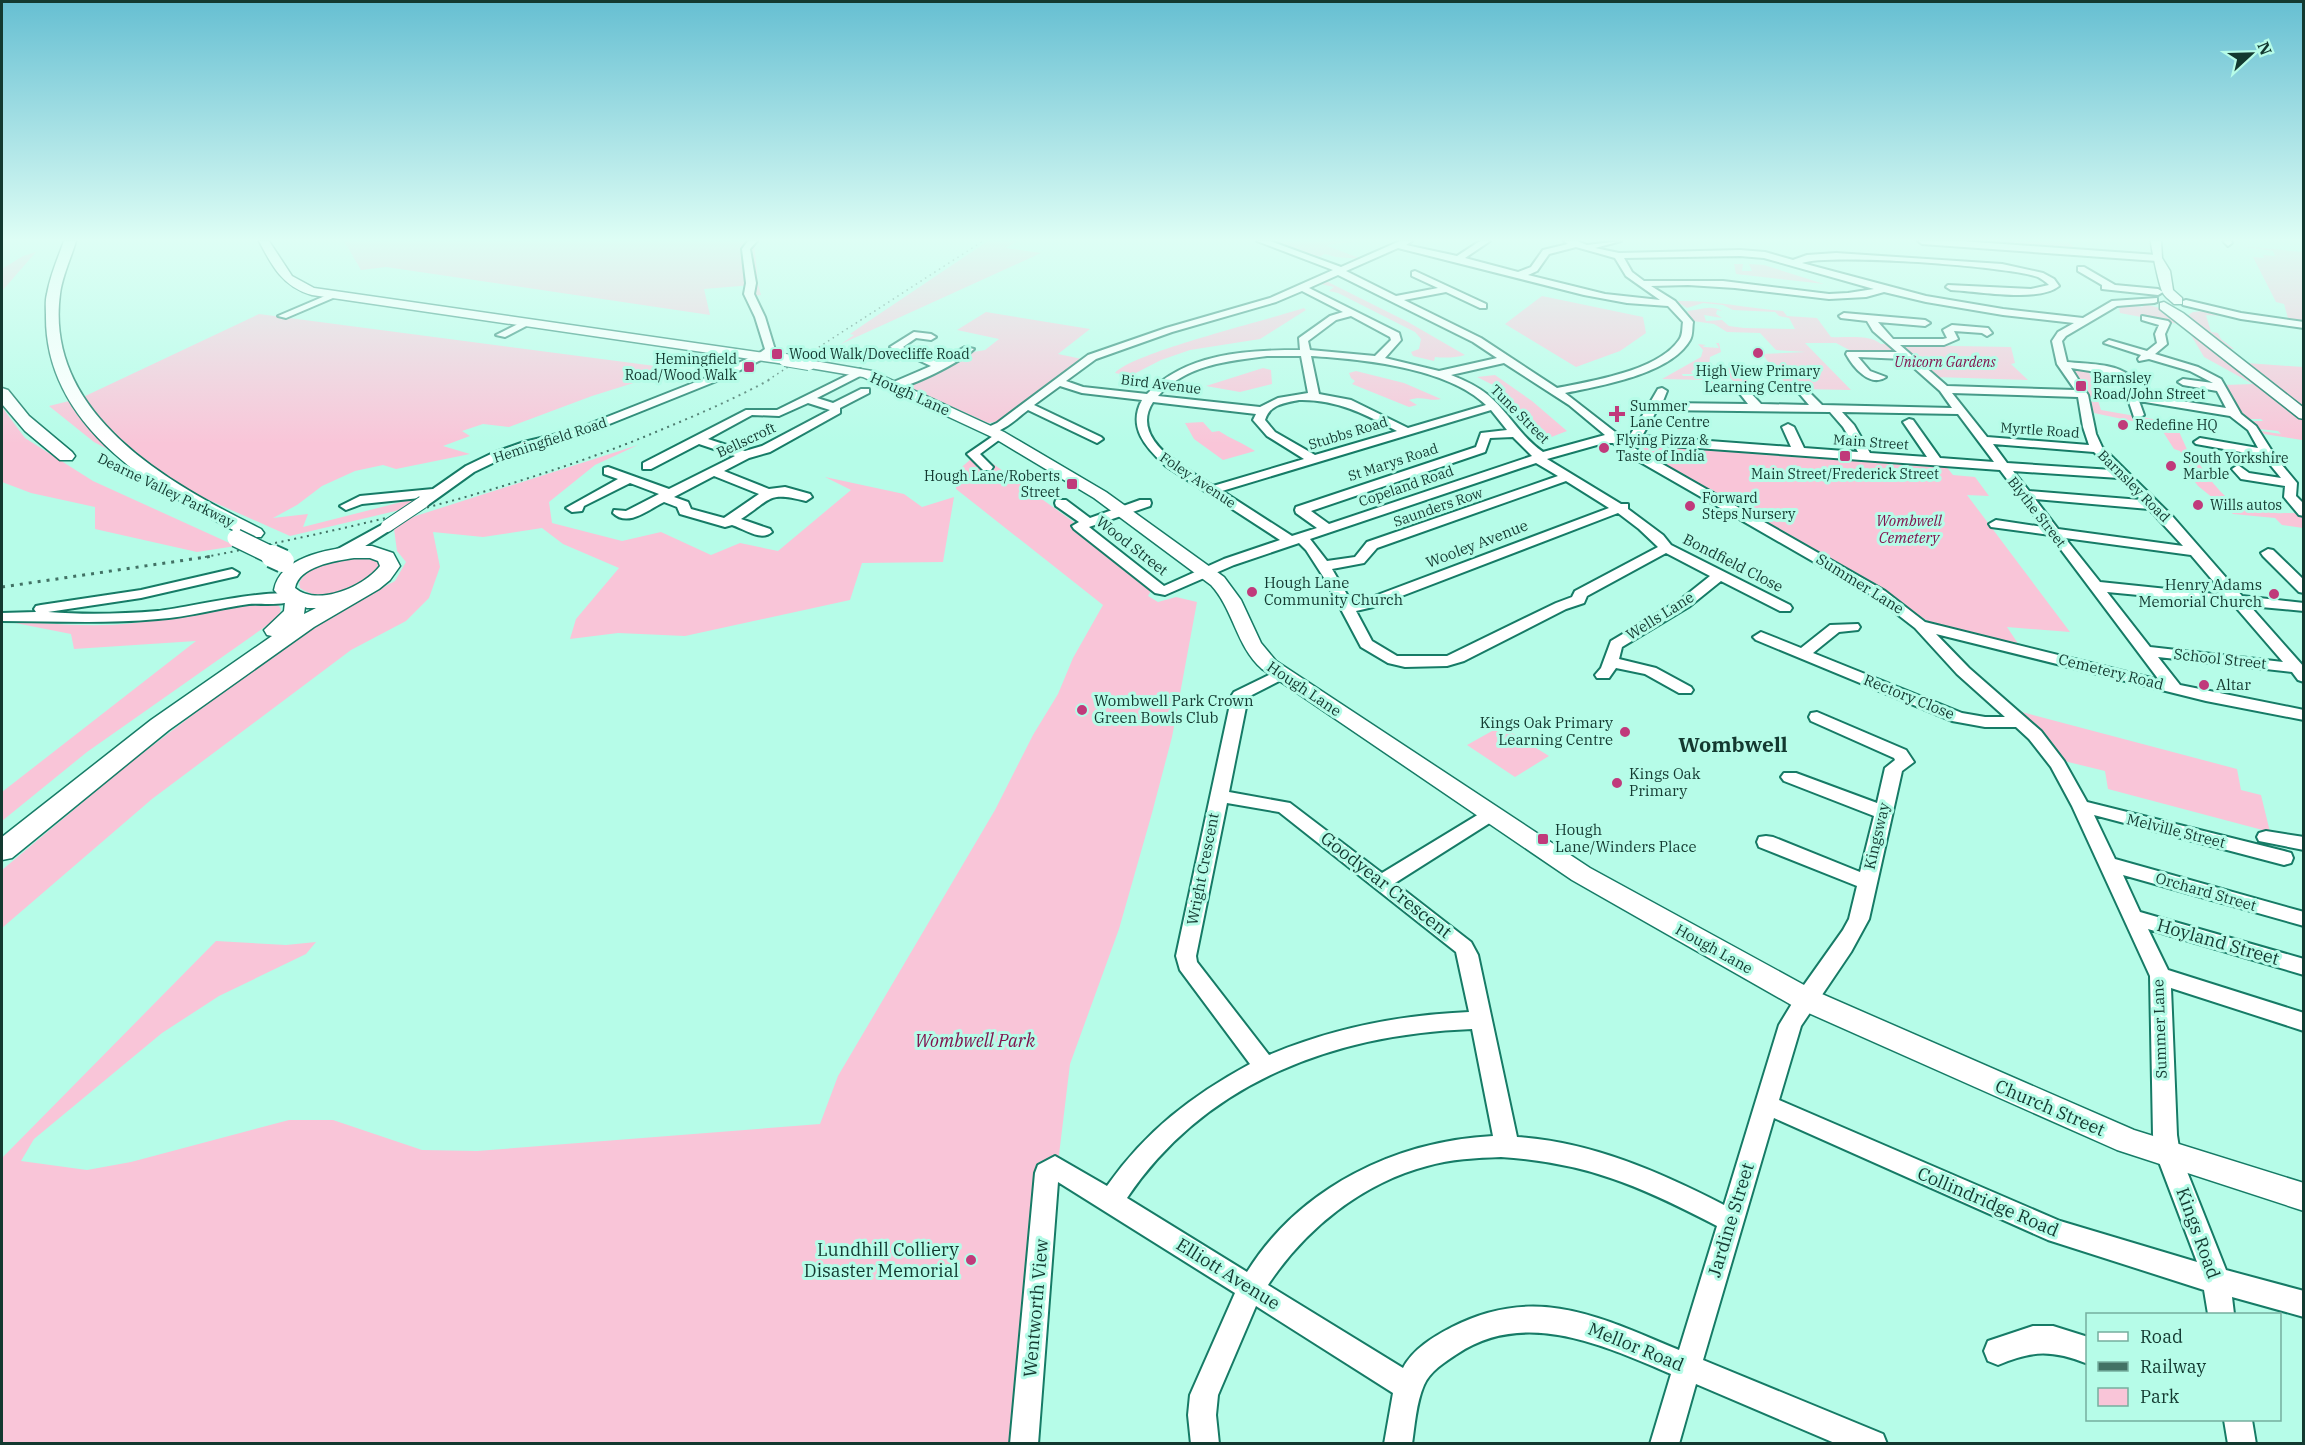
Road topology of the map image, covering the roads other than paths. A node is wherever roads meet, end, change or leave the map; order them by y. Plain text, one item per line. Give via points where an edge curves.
1 (302, 308) edge
2 (427, 308) edge
3 (756, 308) edge
4 (1243, 308) edge
5 (1343, 308) edge
6 (1415, 308) edge
7 (1677, 308) edge
8 (1989, 308) edge
9 (2106, 308) edge
10 (2185, 308) edge
11 (2199, 308) edge
12 (1352, 313) junction
13 (283, 316) dead end
14 (1844, 316) dead end
15 (2145, 318) dead end
16 (1871, 319) junction
17 (2084, 321) junction
18 (1921, 322) dead end
19 (527, 323) junction
20 (2300, 324) edge
21 (1987, 333) dead end
22 (501, 335) dead end
23 (931, 337) dead end
24 (1889, 342) junction
25 (2109, 343) dead end
26 (969, 349) dead end
27 (1304, 351) junction
28 (1909, 356) junction
29 (2145, 356) junction
30 (758, 357) junction
31 (1378, 359) junction
32 (1506, 359) junction
33 (2062, 364) junction
34 (937, 365) junction
35 (860, 372) junction
36 (1437, 375) junction
37 (1871, 377) dead end
38 (1058, 382) junction
39 (2183, 382) dead end
40 (893, 386) junction
41 (2221, 388) junction
42 (1944, 389) junction
43 (1743, 390) dead end
44 (1556, 391) junction
45 (1662, 392) dead end
46 (1803, 392) dead end
47 (2, 393) edge
48 (2082, 394) junction
49 (864, 395) dead end
50 (1314, 396) junction
51 (2133, 397) junction
52 (1148, 398) junction
53 (807, 399) junction
54 (1661, 405) junction
55 (1027, 406) junction
56 (1493, 406) junction
57 (834, 407) junction
58 (1757, 407) junction
59 (1818, 408) junction
60 (1833, 409) junction
61 (1262, 411) junction
62 (1960, 411) junction
63 (2234, 412) junction
64 (2138, 415) dead end
65 (2304, 416) edge
66 (45, 418) dead end
67 (1909, 422) dead end
68 (1788, 427) dead end
69 (1406, 431) junction
70 (994, 432) junction
71 (1517, 433) junction
72 (1097, 439) dead end
73 (1617, 439) junction
74 (1634, 439) junction
75 (698, 440) junction
76 (1982, 440) junction
77 (2200, 442) dead end
78 (766, 448) junction
79 (2097, 449) junction
80 (1799, 452) junction
81 (2267, 453) junction
82 (745, 455) junction
83 (785, 456) dead end
84 (1866, 456) junction
85 (1540, 458) junction
86 (1313, 459) junction
87 (1937, 462) junction
88 (647, 466) dead end
89 (2002, 466) junction
90 (987, 467) dead end
91 (119, 469) dead end
92 (2238, 469) dead end
93 (608, 471) dead end
94 (714, 471) junction
95 (2123, 476) junction
96 (1566, 477) junction
97 (629, 478) junction
98 (2291, 483) junction
99 (1212, 490) junction
100 (435, 493) junction
101 (768, 493) junction
102 (2023, 494) junction
103 (667, 496) junction
104 (806, 497) dead end
105 (162, 503) dead end
106 (1061, 503) dead end
107 (1145, 503) dead end
108 (2153, 505) junction
109 (346, 506) dead end
110 (572, 508) dead end
111 (1617, 508) junction
112 (1122, 510) junction
113 (2304, 512) edge
114 (731, 520) junction
115 (1088, 522) junction
116 (609, 524) dead end
117 (1996, 524) dead end
118 (386, 527) junction
119 (1326, 529) junction
120 (2052, 532) junction
121 (762, 533) dead end
122 (245, 535) junction
123 (1296, 539) junction
124 (1664, 545) junction
125 (372, 552) junction
126 (2197, 552) junction
127 (2268, 552) dead end
128 (328, 556) junction
129 (1322, 566) junction
130 (1207, 571) junction
131 (232, 573) dead end
132 (1719, 576) junction
133 (290, 578) junction
134 (2094, 586) junction
135 (2304, 589) edge
136 (363, 590) junction
137 (141, 594) junction
138 (2239, 601) junction
139 (2304, 607) edge
140 (1348, 608) junction
141 (1785, 608) dead end
142 (6, 616) edge
143 (143, 616) junction
144 (1920, 625) junction
145 (1854, 627) dead end
146 (1761, 637) dead end
147 (2144, 651) junction
148 (1802, 654) junction
149 (2299, 672) edge
150 (1281, 674) junction
151 (2174, 688) junction
152 (1685, 690) dead end
153 (2304, 715) edge
154 (1817, 717) dead end
155 (2020, 722) junction
156 (1790, 777) dead end
157 (1218, 796) junction
158 (2081, 806) junction
159 (1882, 812) junction
160 (1490, 815) junction
161 (2, 830) edge
162 (1766, 842) dead end
163 (2282, 848) edge
164 (2, 851) edge
165 (2108, 864) junction
166 (1383, 882) junction
167 (1866, 882) junction
168 (2133, 917) junction
169 (2304, 919) edge
170 (2304, 967) edge
171 (2160, 976) junction
172 (1804, 999) junction
173 (1481, 1020) junction
174 (2304, 1022) edge
175 (1264, 1066) junction
176 (1767, 1105) junction
177 (1507, 1146) junction
178 (2168, 1154) junction
179 (1047, 1173) joint
180 (2304, 1197) edge
181 (1111, 1201) junction
182 (1731, 1221) junction
183 (2216, 1279) junction
184 (1250, 1288) junction
185 (2304, 1304) edge
186 (2221, 1313) edge
187 (2086, 1350) edge
188 (1998, 1351) dead end
189 (1687, 1368) junction
190 (1409, 1387) junction
191 (2238, 1421) edge
192 (1024, 1443) edge
193 (1205, 1443) edge
194 (1398, 1443) edge
195 (1664, 1443) edge
196 (1873, 1443) edge
197 (2242, 1443) edge

1 - 13 street
2 - 19 main road, Hough Lane
3 - 30 street via 770,350
4 - 38 street via 1105,352
5 - 12 street
6 - 32 street, Summer Lane
7 - 44 street via 1688,322 1687,331 1685,340 1667,356 1626,374
8 - 17 street
9 - 17 street
10 - 65 main road
11 - 20 street
12 - 27 street via 1333,318 1303,340
12 - 31 street via 1396,338
14 - 16 street
15 - 29 street via 2165,323 2160,334 2162,344
16 - 18 street
16 - 24 street, Blythe Street
17 - 33 street via 2057,341
19 - 22 street
19 - 30 main road, Hough Lane
21 - 24 street via 1952,328 1948,330 1953,339 1944,342
23 - 34 street via 914,335 895,347
24 - 28 street, Blythe Street
25 - 29 street
26 - 34 street
27 - 31 street, Tune Street
27 - 50 street
27 - 52 street, Tune Street via 1248,355 1202,366 1171,379
28 - 37 street via 1847,352
28 - 42 street, Blythe Street
29 - 41 street via 2202,372
30 - 35 main road, Hough Lane, bridge
30 - 100 street, Hemingfield Road via 578,433 496,456
31 - 36 street, Tune Street
32 - 36 street
32 - 44 street, Summer Lane
33 - 48 street, Barnsley Road
33 - 51 street via 2121,375 2127,379
34 - 40 street
35 - 40 main road, Hough Lane
35 - 53 street
36 - 56 street, Tune Street via 1475,391
38 - 52 street, Bird Avenue via 1082,390
38 - 55 street
39 - 41 street
40 - 70 main road, Hough Lane
41 - 63 street
42 - 48 street
42 - 62 street, Blythe Street
43 - 58 street
44 - 73 street, Summer Lane
45 - 54 street via 1657,401
46 - 59 street
47 - 66 highway, Dearne Valley Parkway via 15,413 38,435 66,456 82,456
48 - 79 street, Barnsley Road via 2089,434
49 - 57 street, Bellscroft
50 - 61 street via 1279,401
50 - 69 street via 1353,404
51 - 63 street
51 - 64 street
52 - 61 street, Bird Avenue
52 - 99 street, Foley Avenue via 1141,415 1149,442 1170,463
53 - 57 street
53 - 75 street via 779,413 750,412
54 - 58 street
54 - 74 street via 1653,407
55 - 70 street
55 - 72 street
56 - 69 street, Stubbs Road
56 - 71 street, Tune Street
57 - 78 street, Bellscroft via 836,411
58 - 59 street
59 - 60 street
60 - 62 street
60 - 84 street via 1848,425
61 - 86 street via 1259,420 1264,428
62 - 76 street, Blythe Street
63 - 81 street via 2257,434
67 - 87 street
68 - 80 street
69 - 86 street, Stubbs Road
70 - 90 street via 974,454
70 - 112 main road, Hough Lane
71 - 85 street, Tune Street
71 - 119 street, St Marys Road via 1485,435 1481,449 1301,510
73 - 74 street, Main Street
73 - 85 street, Copeland Road via 1592,441
73 - 144 street, Summer Lane via 1632,452 1857,580
74 - 80 street, Main Street
75 - 82 street
75 - 88 street
76 - 79 street, Myrtle Road
76 - 89 street, Blythe Street
77 - 81 street
78 - 82 street, Bellscroft
78 - 83 street
79 - 95 street, Barnsley Road
80 - 84 street, Main Street
81 - 98 street
82 - 94 street, Bellscroft
84 - 87 street, Main Street
85 - 96 street, Tune Street
85 - 119 street, Copeland Road
86 - 99 street, Stubbs Road
87 - 89 street, Main Street
89 - 95 street, Main Street
89 - 102 street, Blythe Street
91 - 122 highway, Dearne Valley Parkway
92 - 98 street via 2245,476
93 - 97 street
94 - 101 street
94 - 103 street, Bellscroft
95 - 108 street, Barnsley Road
96 - 111 street, Tune Street
96 - 129 street, Saunders Row via 1372,545 1359,560
97 - 103 street
97 - 110 street
98 - 113 street via 2290,497
99 - 123 street, Foley Avenue
100 - 109 street via 360,500
100 - 118 street, Hemingfield Road, bridge
101 - 104 street via 785,491
101 - 114 street
102 - 108 street
102 - 120 street, Blythe Street
103 - 114 street via 683,505 685,511 724,523
103 - 116 street, Bellscroft
105 - 122 highway, Dearne Valley Parkway
106 - 115 street
107 - 112 street, Wood Street
108 - 126 street, Barnsley Road
111 - 124 street, Bondfield Close
111 - 140 street, Wooley Avenue via 1368,604
112 - 115 street, Wood Street
112 - 130 main road, Hough Lane
114 - 121 street via 765,532
115 - 130 street, Wood Street via 1079,526 1163,591
117 - 120 street
118 - 125 street, Hemingfield Road via 375,540
118 - 128 street, Hemingfield Road via 357,545
119 - 123 street, Copeland Road
120 - 126 street
120 - 134 street, Blythe Street
122 - 133 highway, Dearne Valley Parkway, bridge
123 - 129 street, Foley Avenue via 1311,547
123 - 130 street, Copeland Road
124 - 132 street, Bondfield Close
124 - 140 street, Foley Avenue via 1580,594 1574,603 1447,662 1404,662 1381,654 1361,638
125 - 128 highway
125 - 136 highway via 386,557 390,566 382,578
126 - 138 street, Barnsley Road
127 - 135 street
128 - 133 highway, Dearne Valley Parkway
128 - 133 highway via 302,567
129 - 140 street, Foley Avenue
130 - 150 main road, Hough Lane via 1230,597 1262,660
131 - 137 street
132 - 141 street, Bondfield Close
132 - 152 street, Wells Lane via 1612,650 1607,669 1650,671
133 - 136 highway via 328,600
133 - 143 street via 250,600
133 - 161 highway via 294,614 285,624 144,721
134 - 138 street
134 - 147 street, Blythe Street
136 - 164 highway via 306,622 160,725
137 - 142 street
137 - 143 street
138 - 139 street
138 - 149 street, Barnsley Road
142 - 143 street
144 - 151 street, Cemetery Road
144 - 155 street, Summer Lane via 1963,671
145 - 148 street via 1832,621
146 - 148 street, Rectory Close
147 - 149 street, School Street
147 - 151 street, Blythe Street
148 - 155 street, Rectory Close via 1958,717
150 - 157 street, Wright Crescent via 1240,695
150 - 160 main road, Hough Lane
151 - 153 street, Cemetery Road
154 - 159 street, Kingsway via 1904,758 1905,762 1894,768
155 - 158 street, Summer Lane via 2045,747
156 - 159 street
157 - 166 street, Goodyear Crescent via 1284,807
157 - 175 street, Wright Crescent via 1186,957 1197,978
158 - 163 street, Melville Street
158 - 165 street, Summer Lane
159 - 167 street, Kingsway
160 - 166 street
160 - 172 main road, Hough Lane via 1581,874
162 - 167 street
165 - 168 street, Summer Lane
165 - 169 street, Orchard Street
166 - 173 street, Goodyear Crescent via 1464,947
167 - 172 street, Kingsway via 1852,934
168 - 170 street, Hoyland Street
168 - 171 street, Summer Lane
171 - 174 street
171 - 178 street, Summer Lane via 2162,1099
172 - 176 street, Jardine Street via 1790,1025
172 - 178 main road, Church Street via 2128,1141
173 - 175 street via 1421,1023 1352,1034
173 - 177 street, Goodyear Crescent
175 - 181 street via 1209,1101 1155,1143
176 - 182 street, Jardine Street
176 - 183 street, Collindridge Road via 2036,1224
177 - 182 street via 1574,1155 1611,1166 1649,1180
177 - 184 street via 1434,1153 1350,1186 1280,1246
178 - 180 main road, Church Street
178 - 183 street, Kings Road
179 - 181 street, Elliott Avenue via 1055,1167
179 - 192 street, Wentworth View
181 - 184 street, Elliott Avenue
182 - 189 street, Jardine Street
183 - 185 street, Collindridge Road
183 - 186 street, Kings Road
184 - 190 street, Elliott Avenue
184 - 193 street via 1202,1399
187 - 188 street via 2064,1342 2032,1338
189 - 190 street, Mellor Road via 1575,1323 1512,1320 1468,1332 1444,1347 1417,1371
189 - 195 street, Jardine Street
189 - 196 street, Mellor Road
190 - 194 street
191 - 197 street

